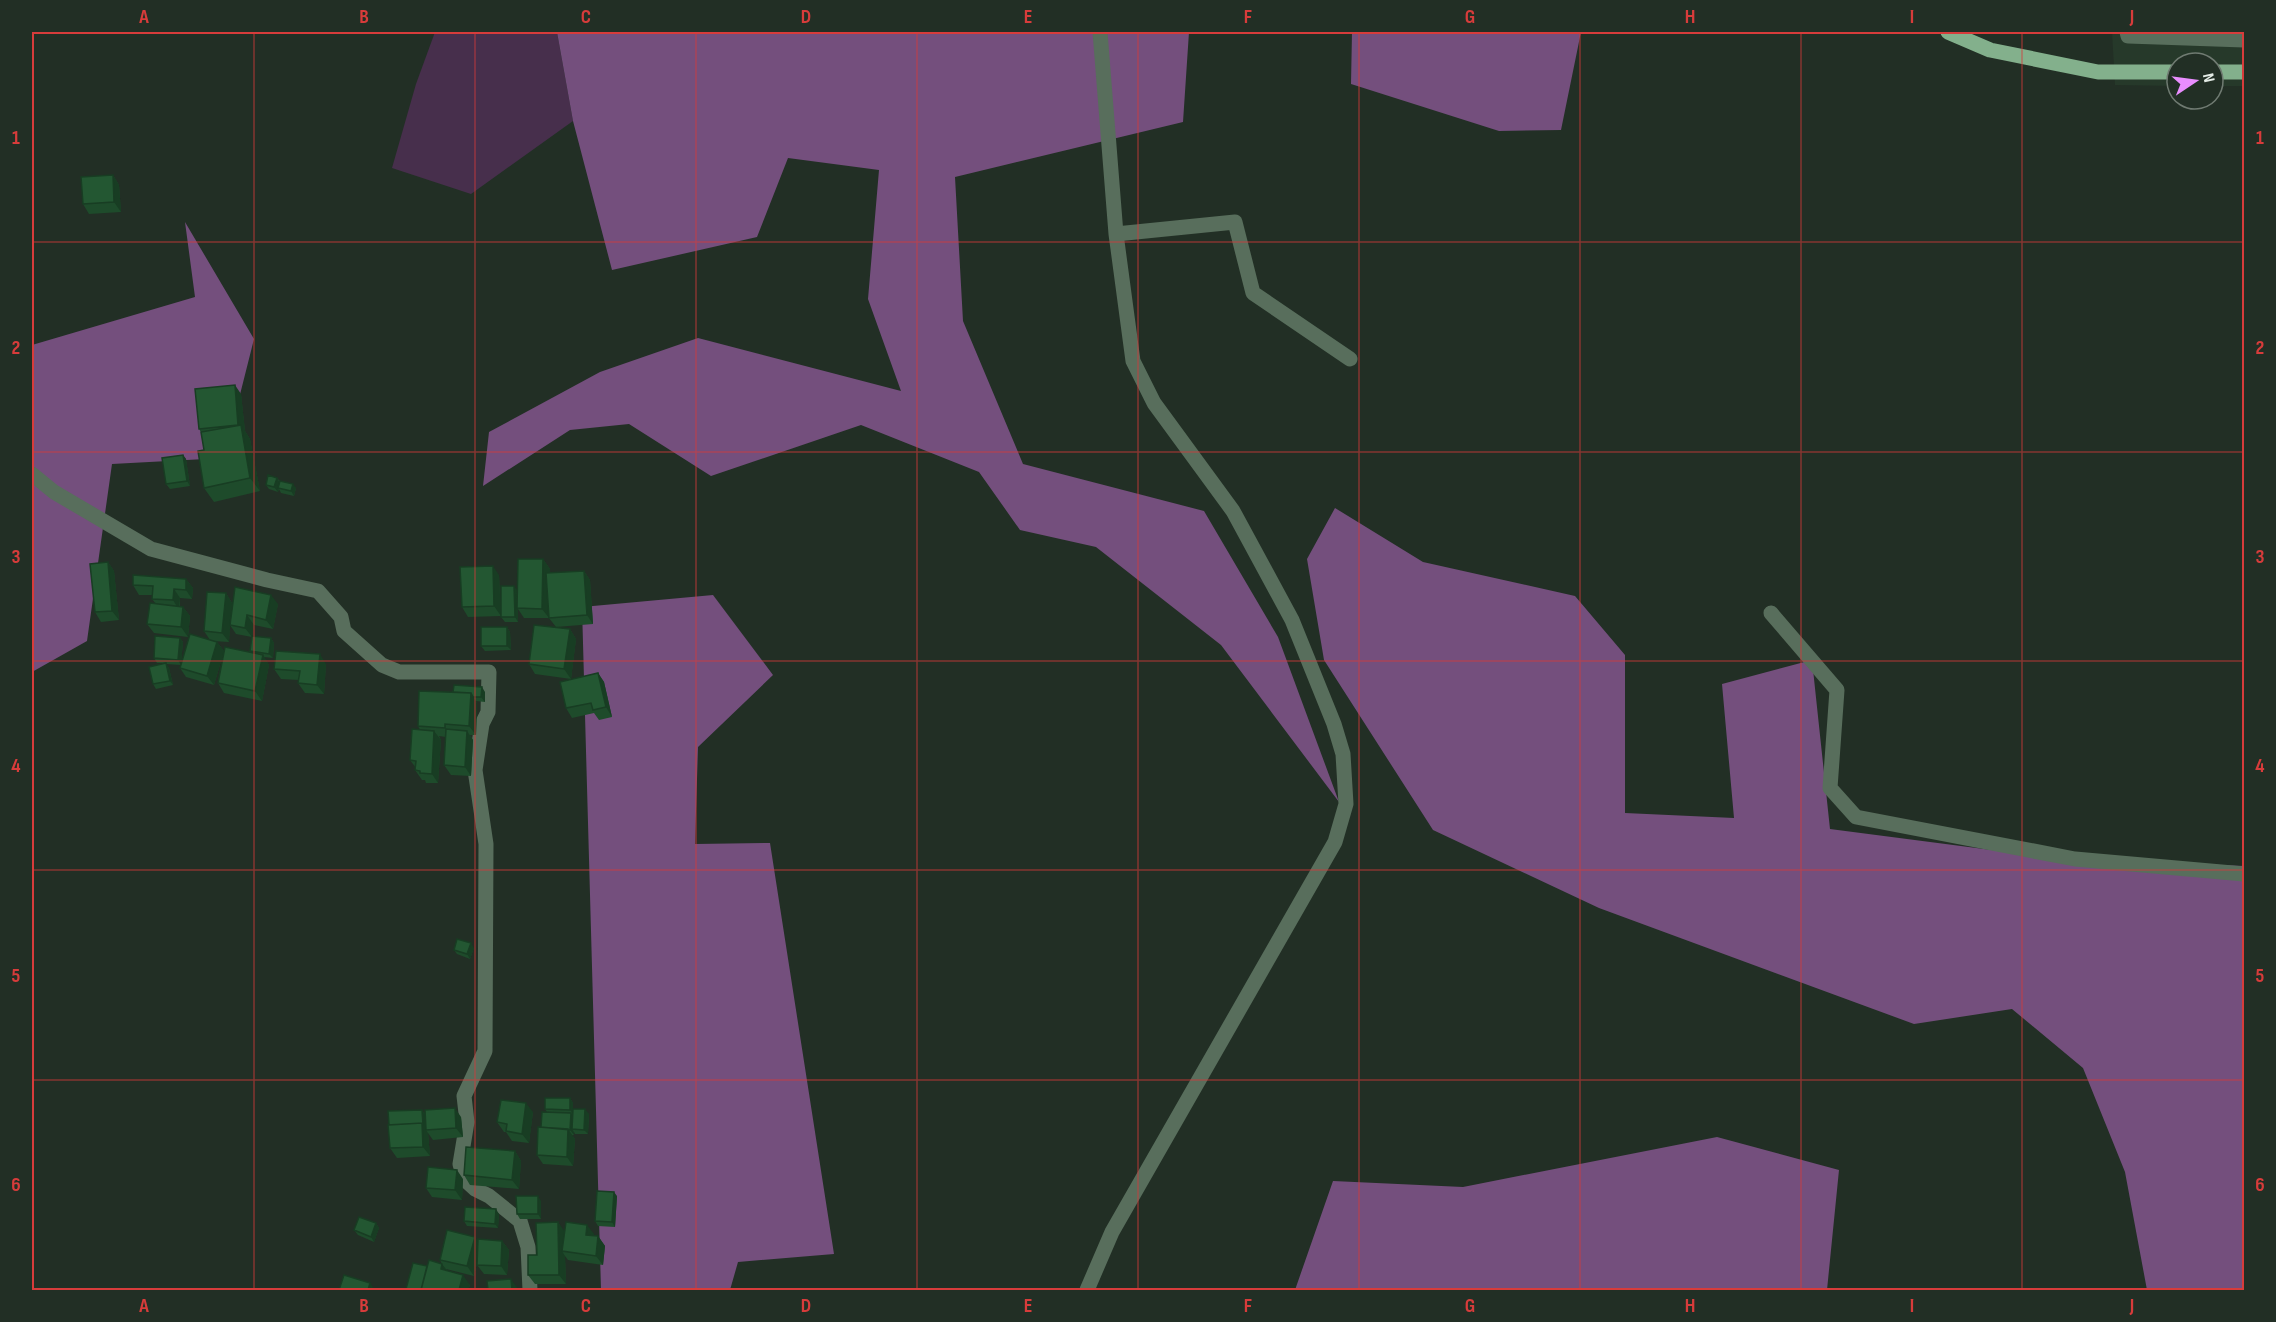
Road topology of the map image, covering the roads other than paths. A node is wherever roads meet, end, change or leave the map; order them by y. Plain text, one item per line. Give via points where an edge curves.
1 (1100, 32) edge
2 (1948, 32) edge
3 (2127, 32) edge
4 (2239, 37) edge
5 (2165, 72) edge
6 (2225, 72) edge
7 (2244, 72) edge
8 (1116, 234) junction
9 (1350, 359) dead end
10 (32, 474) edge
11 (1771, 613) dead end
12 (2244, 874) edge
13 (530, 1290) edge
14 (1087, 1290) edge

1 - 8 street
2 - 5 main road via 1990,50 2098,72
3 - 4 street via 2128,36
6 - 7 main road
8 - 9 street via 1235,222 1253,293
8 - 14 street via 1133,361 1154,403 1233,511 1292,620 1343,754 1346,804 1335,842 1112,1232
10 - 13 street via 54,492 151,549 318,591 341,617 344,631 382,665 399,672 489,672 488,712 482,724 475,770 486,844 485,1051 464,1096 467,1122 460,1164 464,1179 520,1221 528,1247
11 - 12 street via 1837,690 1830,788 1856,817 2075,859

